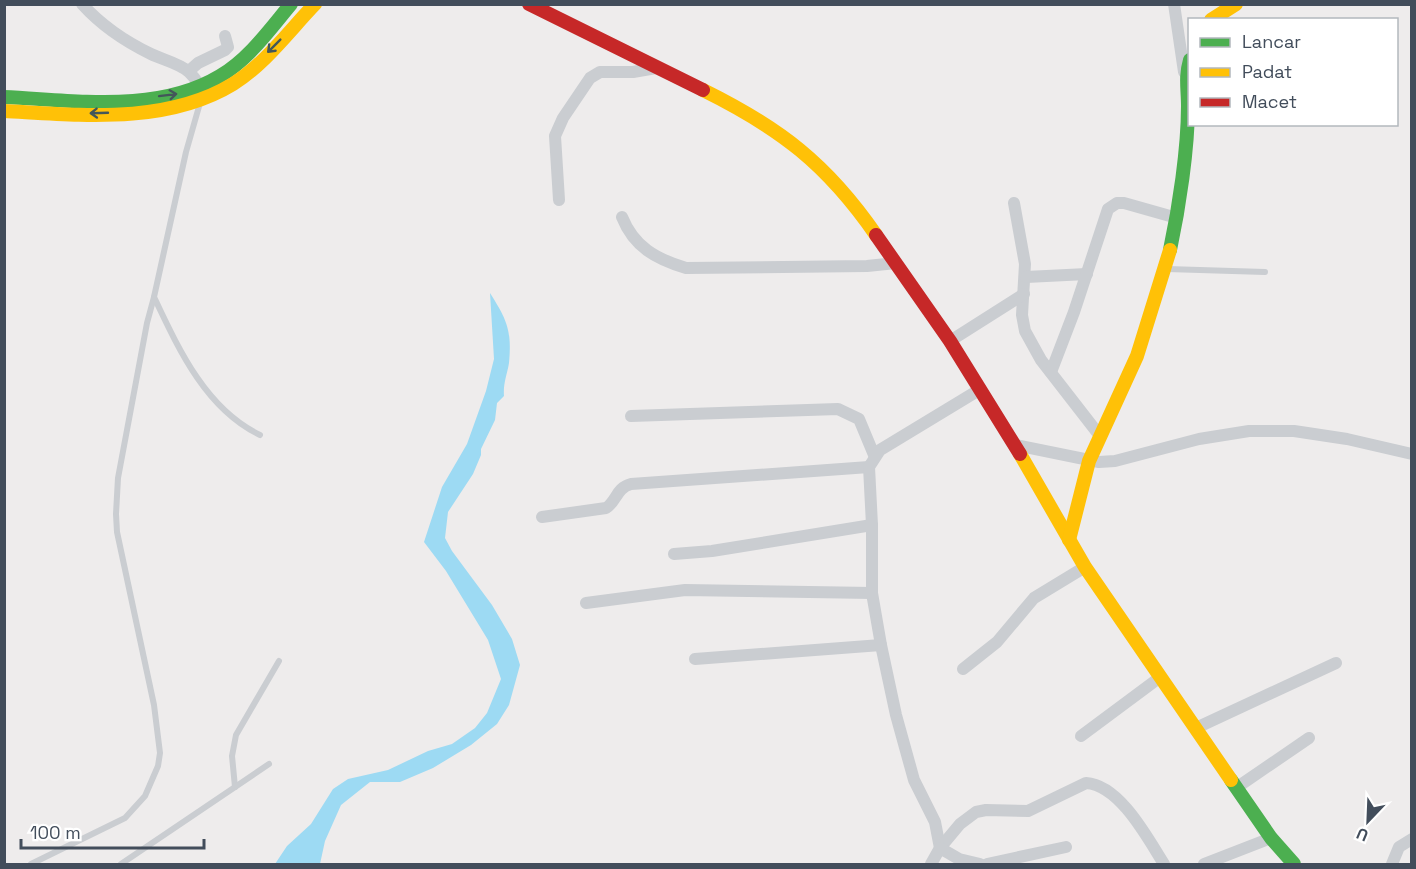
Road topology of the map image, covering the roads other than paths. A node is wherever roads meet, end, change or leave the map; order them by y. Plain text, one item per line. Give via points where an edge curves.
1 (82, 4) edge
2 (291, 4) edge
3 (315, 4) edge
4 (1174, 4) edge
5 (1228, 6) edge
6 (534, 7) edge
7 (1213, 18) edge
8 (225, 36) dead end
9 (1188, 67) edge
10 (656, 68) junction
11 (189, 72) junction
12 (1185, 77) junction
13 (201, 93) junction
14 (4, 97) edge
15 (4, 111) edge
16 (559, 200) dead end
17 (1014, 203) dead end
18 (622, 218) dead end
19 (1177, 218) junction
20 (896, 263) junction
21 (1166, 269) junction
22 (1265, 273) dead end
23 (1087, 274) junction
24 (1026, 277) junction
25 (1024, 294) junction
26 (154, 297) junction
27 (950, 341) junction
28 (1051, 372) junction
29 (979, 390) junction
30 (632, 416) dead end
31 (260, 435) dead end
32 (1100, 436) junction
33 (1015, 445) junction
34 (1412, 454) edge
35 (874, 456) junction
36 (1089, 461) junction
37 (869, 467) junction
38 (542, 517) dead end
39 (873, 525) junction
40 (1069, 540) junction
41 (674, 554) dead end
42 (1085, 567) junction
43 (872, 593) junction
44 (586, 603) dead end
45 (881, 645) junction
46 (695, 659) dead end
47 (279, 661) dead end
48 (1336, 663) dead end
49 (963, 669) dead end
50 (1158, 678) junction
51 (1196, 728) junction
52 (1081, 736) dead end
53 (1310, 738) dead end
54 (269, 764) dead end
55 (235, 787) junction
56 (1236, 788) junction
57 (1271, 838) junction
58 (1412, 839) edge
59 (1066, 846) dead end
60 (940, 848) junction
61 (32, 864) edge
62 (121, 864) edge
63 (931, 864) edge
64 (980, 864) edge
65 (987, 864) edge
66 (1164, 864) edge
67 (1204, 864) edge
68 (1294, 864) edge
69 (1392, 864) edge

1 - 11 street via 117,33
2 - 13 main road via 241,58
3 -> 13 main road via 234,83
4 - 12 street
5 - 7 main road
6 - 10 main road
8 - 11 street via 225,51 198,63
9 - 12 main road
10 - 16 street via 600,72 586,84 555,136
10 - 20 main road via 753,115 801,148 859,210
11 - 13 street
12 - 19 main road via 1188,106
14 -> 13 main road via 120,99
13 -> 15 main road via 130,112
13 - 26 lane
17 - 24 street
18 - 20 street via 636,243 686,268
19 - 21 main road
19 - 23 street via 1124,203 1112,205 1105,215
20 - 27 main road
21 - 22 lane
21 - 32 main road via 1137,356
23 - 24 street
23 - 28 street
24 - 25 street
25 - 27 street
25 - 28 street via 1025,331
26 - 31 lane via 213,401
26 - 61 lane via 116,498 117,532 154,705 158,766 145,796 125,818
27 - 29 main road
28 - 32 street
29 - 33 main road
29 - 35 street
30 - 35 street via 838,409 860,419
32 - 36 main road
33 - 36 street
33 - 40 main road
34 - 36 street via 1294,431 1249,431 1199,439 1115,461
35 - 37 street
36 - 40 main road
37 - 38 street via 631,484 620,489 606,508
37 - 39 street
39 - 41 street
39 - 43 street
40 - 42 main road
42 - 49 street via 1034,598 997,642
42 - 50 main road
43 - 44 street via 685,590
43 - 45 street
45 - 46 street
45 - 60 street via 914,780 935,822
47 - 55 lane via 236,735 232,756
48 - 51 street
50 - 51 main road
50 - 52 street
51 - 56 main road
53 - 56 street
54 - 55 lane
55 - 62 lane
56 - 57 main road
57 - 67 street
57 - 68 main road
58 - 69 street via 1399,847
59 - 65 street
60 - 63 street
60 - 64 street via 959,859
60 - 66 street via 976,812 1028,811 1077,786 1093,783 1111,795 1143,828

